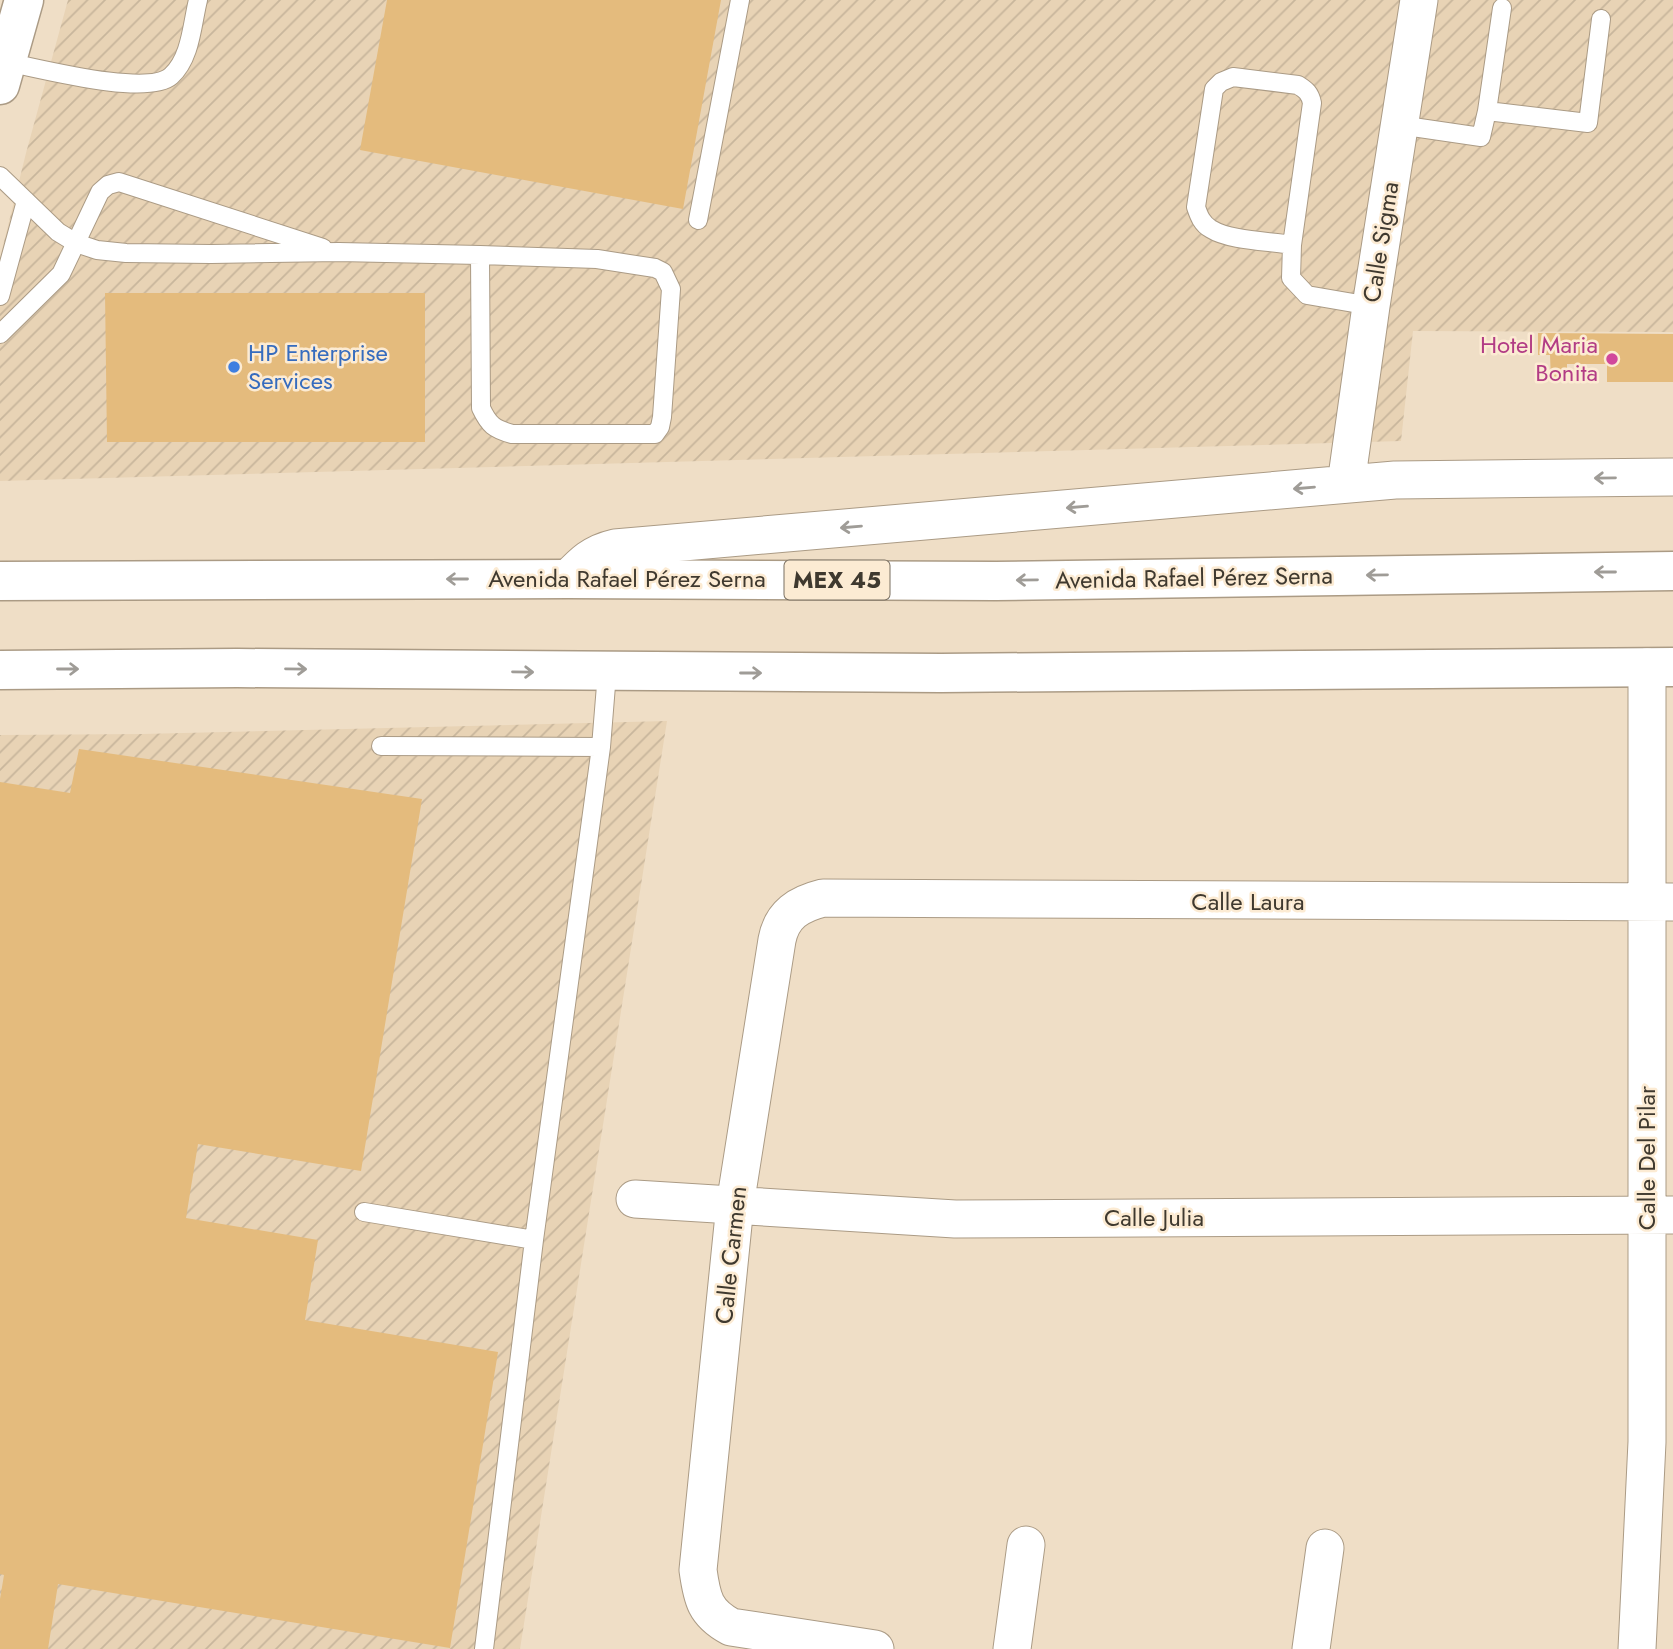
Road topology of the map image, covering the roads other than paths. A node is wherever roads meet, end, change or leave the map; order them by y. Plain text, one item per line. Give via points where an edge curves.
1 (24, 0) edge
2 (198, 0) edge
3 (740, 0) edge
4 (1419, 0) edge
5 (1502, 8) dead end
6 (1601, 19) dead end
7 (3, 73) edge
8 (1487, 111) junction
9 (1399, 125) junction
10 (0, 176) edge
11 (26, 201) junction
12 (698, 220) dead end
13 (76, 243) junction
14 (1292, 244) junction
15 (339, 252) junction
16 (480, 255) junction
17 (0, 296) edge
18 (1371, 306) junction
19 (0, 334) edge
20 (1673, 477) edge
21 (1346, 484) junction
22 (1673, 571) edge
23 (568, 579) junction
24 (0, 580) edge
25 (1660, 667) edge
26 (0, 670) edge
27 (607, 673) junction
28 (381, 746) dead end
29 (601, 747) junction
30 (823, 898) joint
31 (1661, 902) edge
32 (635, 1199) dead end
33 (735, 1205) junction
34 (364, 1212) dead end
35 (1660, 1215) edge
36 (534, 1240) junction
37 (1660, 1444) edge
38 (1026, 1545) dead end
39 (1325, 1548) dead end
40 (484, 1649) edge
41 (876, 1649) edge
42 (1012, 1649) edge
43 (1311, 1649) edge
44 (1637, 1649) edge

1 - 7 main road
2 - 7 lane via 185,57 170,77 125,84
3 - 12 lane
4 - 9 street, Calle Sigma
5 - 8 lane
6 - 8 lane via 1588,123
8 - 9 lane via 1481,137
9 - 18 street, Calle Sigma
10 - 11 lane
11 - 13 lane
11 - 17 lane
13 - 15 lane via 126,253
13 - 15 lane via 100,192 119,181
13 - 19 lane via 61,274
14 - 14 lane via 1227,235 1210,229 1200,219 1196,207 1214,89 1233,77 1298,85 1311,96
14 - 18 lane via 1292,278 1307,295
15 - 16 lane
16 - 16 lane via 481,408 488,424 512,434 655,435 662,417 671,289 663,272 597,259
18 - 21 street, Calle Sigma
20 -> 21 street
21 -> 23 street via 615,548 587,559
22 -> 23 main road, Avenida Rafael Pérez Serna / MEX 45 via 996,580
23 -> 24 main road, Avenida Rafael Pérez Serna / MEX 45
27 -> 25 main road
25 - 31 street, Calle Del Pilar
26 -> 27 main road
27 - 29 lane
28 - 29 lane
29 - 36 lane
30 - 31 street, Calle Laura
30 - 33 street, Calle Carmen via 792,910 778,930
31 - 35 street, Calle Del Pilar
32 - 33 street, Calle Julia
33 - 35 street, Calle Julia via 955,1219
33 - 41 street, Calle Carmen via 698,1570 705,1604 731,1627
34 - 36 lane
35 - 37 street, Calle Del Pilar
36 - 40 lane
37 - 44 street, Calle Del Pilar
38 - 42 street
39 - 43 street

